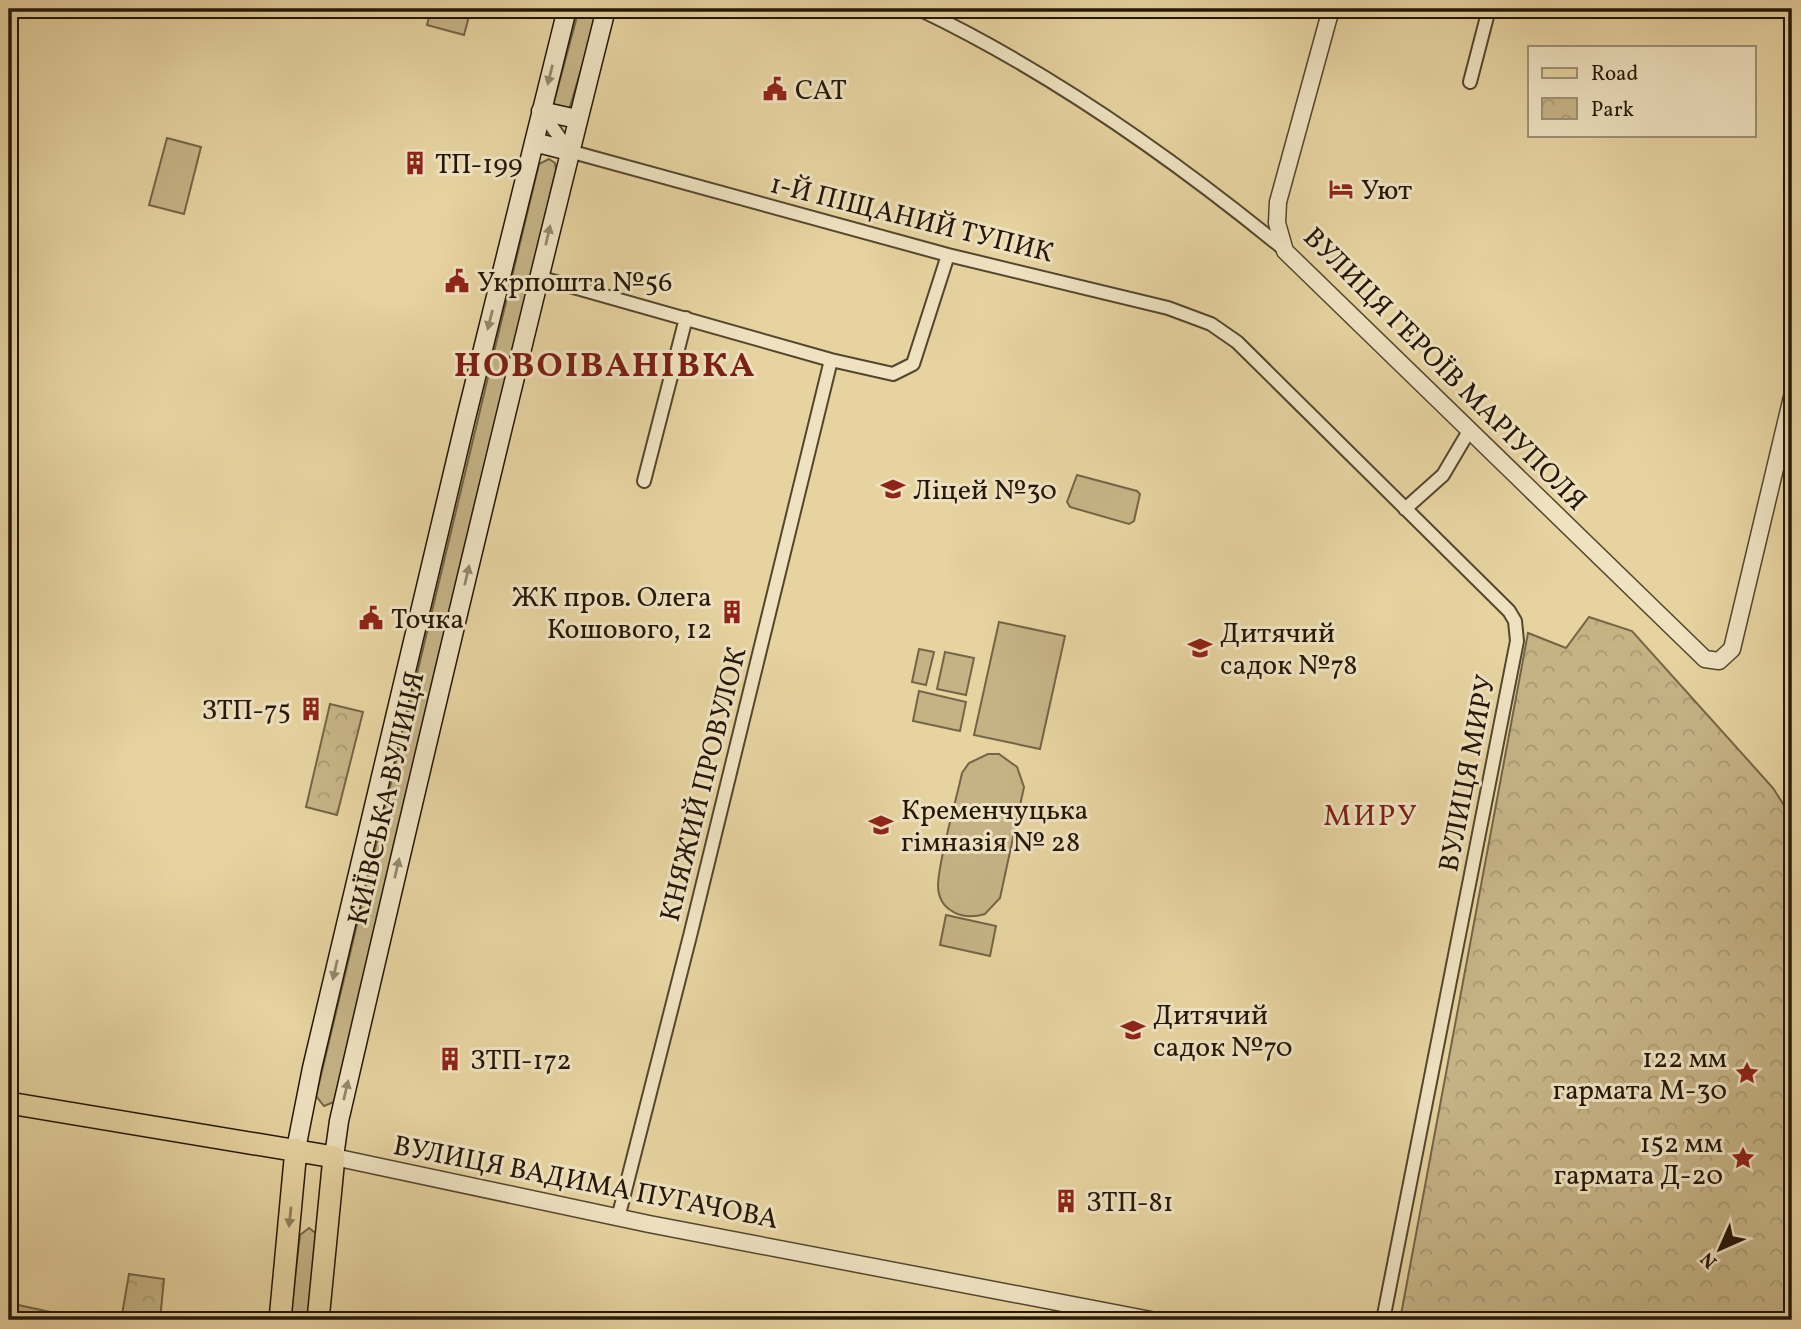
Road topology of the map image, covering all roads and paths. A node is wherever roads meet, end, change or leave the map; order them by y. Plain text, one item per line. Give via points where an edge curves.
1 (567, 9) edge
2 (606, 9) edge
3 (919, 9) edge
4 (1331, 9) edge
5 (1489, 9) edge
6 (1470, 82) dead end
7 (541, 111) junction
8 (577, 120) junction
9 (534, 142) junction
10 (569, 151) junction
11 (1285, 251) junction
12 (948, 255) junction
13 (538, 277) junction
14 (686, 318) junction
15 (1237, 342) joint
16 (831, 360) junction
17 (1792, 397) edge
18 (1469, 431) junction
19 (644, 481) dead end
20 (1405, 509) junction
21 (9, 1102) edge
22 (296, 1149) junction
23 (334, 1157) junction
24 (618, 1218) junction
25 (1068, 1312) edge
26 (280, 1320) edge
27 (317, 1320) edge
28 (1151, 1320) edge
29 (1383, 1320) edge

1 -> 7 main road, КИЇВСЬКА ВУЛИЦЯ
2 - 8 main road, КИЇВСЬКА ВУЛИЦЯ
3 - 11 street via 1013,57 1199,184
4 - 11 street, ВУЛИЦЯ ГЕРОЇВ МАРІУПОЛЯ via 1278,202 1277,223
5 - 6 street
7 - 8 main road
7 - 9 main road, КИЇВСЬКА ВУЛИЦЯ
7 - 10 street
8 - 10 main road, КИЇВСЬКА ВУЛИЦЯ
9 - 10 main road
9 -> 22 main road, КИЇВСЬКА ВУЛИЦЯ
10 - 12 street, 1-Й ПІЩАНИЙ ТУПИК
13 -> 10 main road, КИЇВСЬКА ВУЛИЦЯ
11 - 18 street, ВУЛИЦЯ ГЕРОЇВ МАРІУПОЛЯ
12 - 15 street, 1-Й ПІЩАНИЙ ТУПИК via 1168,308 1211,324
12 - 16 street via 913,364 893,374
13 - 14 street
23 -> 13 main road, КИЇВСЬКА ВУЛИЦЯ via 378,950
14 - 16 street
14 - 19 street
15 - 20 street, ВУЛИЦЯ МИРУ
16 - 24 street, КНЯЖИЙ ПРОВУЛОК
17 - 18 street, ВУЛИЦЯ ГЕРОЇВ МАРІУПОЛЯ via 1741,621 1732,649 1719,661 1696,653
18 - 20 street via 1443,475
20 - 29 street, ВУЛИЦЯ МИРУ via 1509,611 1517,641
21 - 22 main road, ВУЛИЦЯ ВАДИМА ПУГАЧОВА
22 - 23 main road, ВУЛИЦЯ ВАДИМА ПУГАЧОВА
22 -> 26 main road, КИЇВСЬКА ВУЛИЦЯ
23 - 24 street, ВУЛИЦЯ ВАДИМА ПУГАЧОВА
23 - 27 main road, КИЇВСЬКА ВУЛИЦЯ
24 - 25 street, ВУЛИЦЯ ВАДИМА ПУГАЧОВА
25 - 28 street, ВУЛИЦЯ ВАДИМА ПУГАЧОВА

